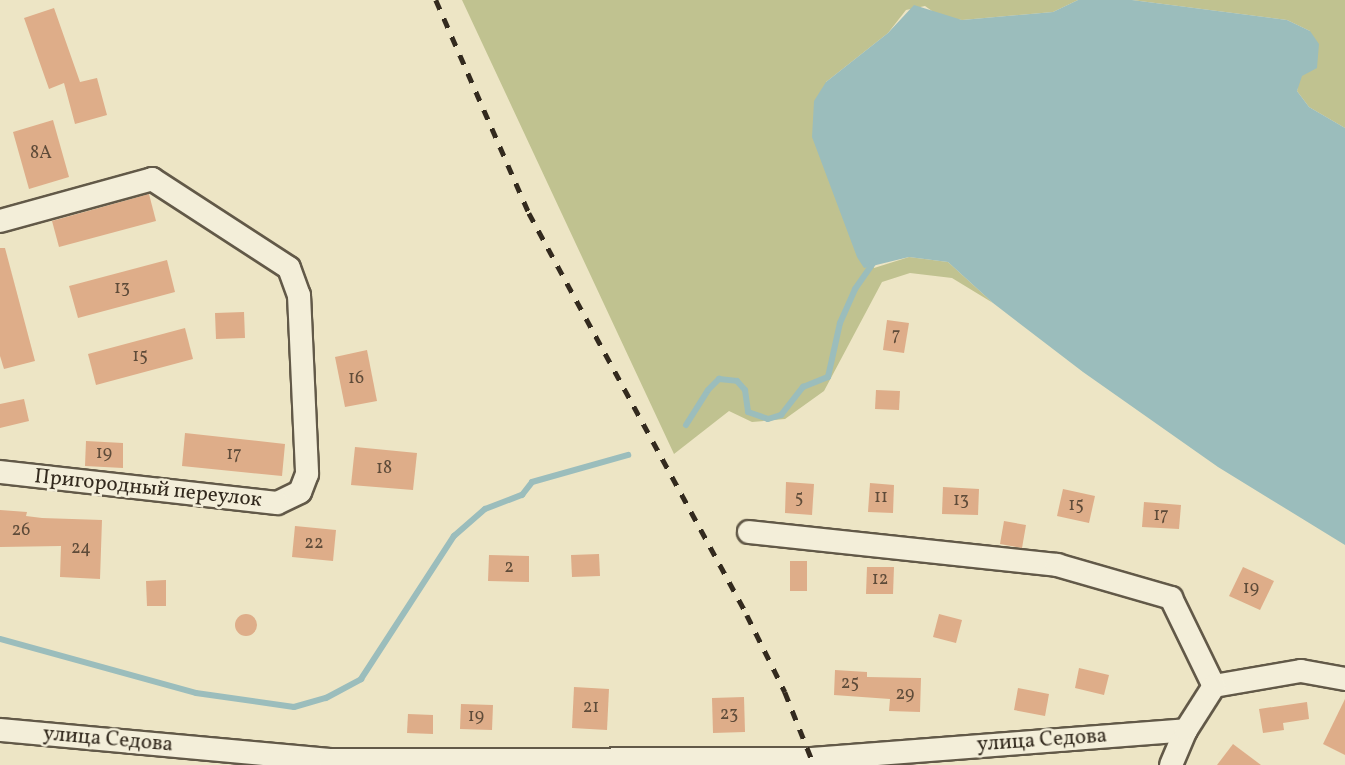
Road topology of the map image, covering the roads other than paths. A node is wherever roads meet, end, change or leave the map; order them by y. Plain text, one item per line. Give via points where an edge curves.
1 (0, 221) edge
2 (0, 472) edge
3 (749, 532) dead end
4 (1345, 679) edge
5 (1214, 686) junction
6 (0, 730) edge
7 (1186, 730) junction
8 (531, 761) edge
9 (330, 763) edge
10 (1171, 765) edge

1 - 2 street, Пригородный переулок via 152,179 289,268 299,294 307,474 300,492 277,503
3 - 5 street via 1057,565 1171,598
4 - 5 street via 1301,671
5 - 7 street
6 - 9 street, улица Седова
7 - 8 street, улица Седова via 812,759
7 - 10 street
8 - 9 street, улица Седова

